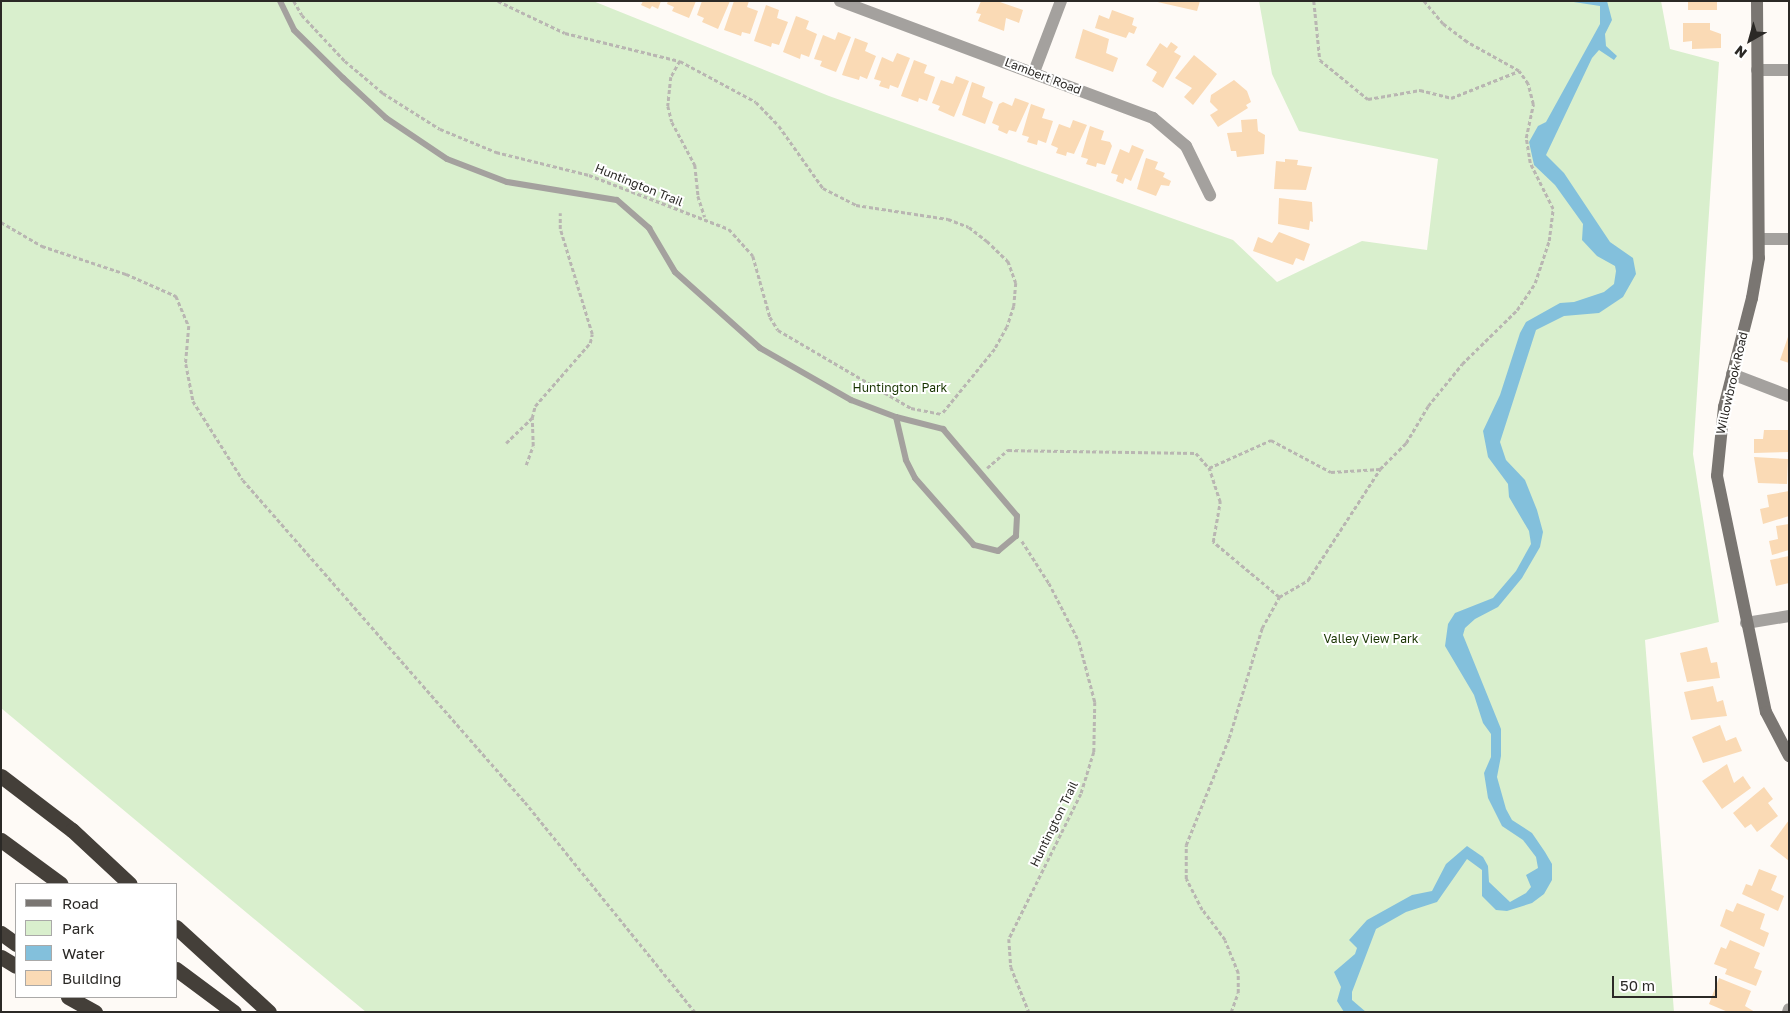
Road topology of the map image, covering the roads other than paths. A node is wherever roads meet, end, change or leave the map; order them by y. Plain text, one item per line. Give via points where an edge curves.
1 (280, 1) edge
2 (840, 1) edge
3 (1061, 1) edge
4 (1757, 1) edge
5 (861, 5) edge
6 (1758, 70) junction
7 (1789, 70) edge
8 (1034, 72) junction
9 (1210, 195) dead end
10 (1760, 239) junction
11 (1789, 239) edge
12 (1732, 374) junction
13 (1789, 396) edge
14 (896, 417) junction
15 (1789, 616) edge
16 (1746, 623) junction
17 (1789, 756) edge
18 (1, 776) edge
19 (1, 840) edge
20 (60, 883) edge
21 (129, 883) edge
22 (178, 928) edge
23 (1, 933) edge
24 (15, 943) edge
25 (1, 957) edge
26 (15, 965) edge
27 (178, 970) edge
28 (70, 998) edge
29 (87, 998) edge
30 (95, 1012) edge
31 (106, 1012) edge
32 (234, 1012) edge
33 (269, 1012) edge

1 - 14 lane via 294,30 386,118 447,159 507,182 618,200 649,228 675,272 760,348 851,400
2 - 5 street, Lambert Road
3 - 8 street
4 - 6 street, Willowbrook Road
5 - 8 street, Lambert Road
6 - 7 street
6 - 10 street, Willowbrook Road
8 - 9 street, Lambert Road via 1161,122 1191,154
10 - 11 street
10 - 12 street, Willowbrook Road via 1752,298
12 - 13 street
12 - 16 street, Willowbrook Road via 1719,430 1717,476
14 - 14 lane via 906,460 915,478 974,545 998,551 1016,536 1017,516 943,429
15 - 16 street
16 - 17 street, Willowbrook Road via 1766,712
18 - 21 highway via 72,830
19 - 20 highway
22 - 33 highway
23 - 24 highway
25 - 26 highway
27 - 32 highway
28 - 30 highway
29 - 31 highway

